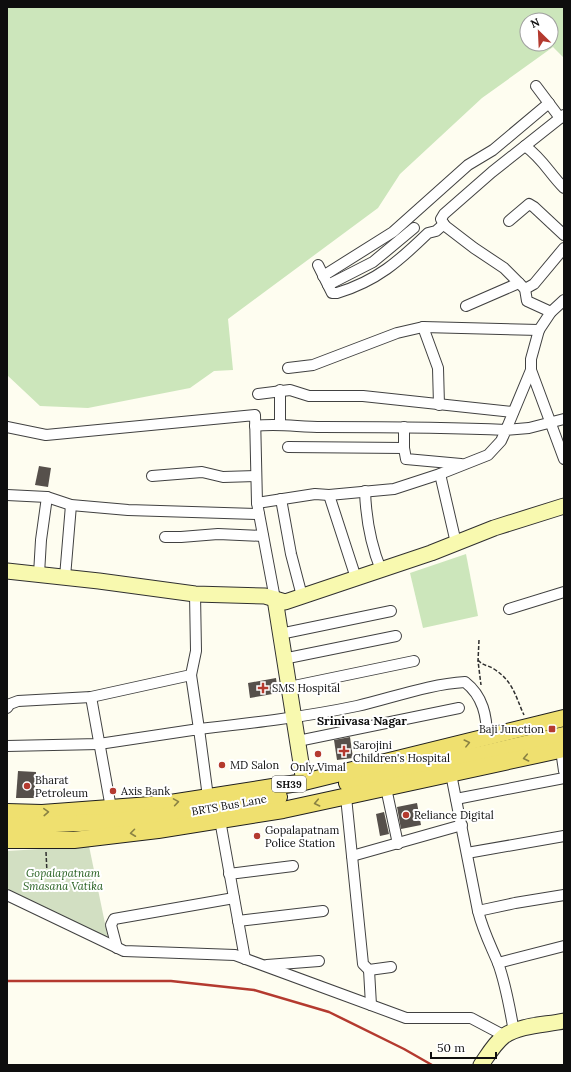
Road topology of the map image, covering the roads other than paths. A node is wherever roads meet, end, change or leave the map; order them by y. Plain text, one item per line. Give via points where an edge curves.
1 (536, 86) dead end
2 (549, 103) junction
3 (562, 117) edge
4 (525, 146) junction
5 (564, 188) edge
6 (407, 220) junction
7 (508, 221) dead end
8 (444, 224) junction
9 (414, 228) junction
10 (564, 235) edge
11 (422, 238) junction
12 (564, 248) edge
13 (318, 265) dead end
14 (323, 276) junction
15 (328, 285) junction
16 (522, 286) junction
17 (564, 300) edge
18 (466, 306) dead end
19 (551, 312) junction
20 (423, 327) junction
21 (539, 330) junction
22 (288, 368) dead end
23 (531, 370) junction
24 (280, 390) junction
25 (258, 394) dead end
26 (439, 405) junction
27 (514, 412) junction
28 (564, 419) edge
29 (551, 423) junction
30 (280, 425) junction
31 (255, 426) junction
32 (7, 427) edge
33 (404, 427) junction
34 (506, 430) junction
35 (288, 447) dead end
36 (404, 448) junction
37 (564, 459) edge
38 (461, 464) junction
39 (440, 474) junction
40 (152, 476) dead end
41 (256, 476) junction
42 (365, 491) junction
43 (7, 495) edge
44 (329, 495) junction
45 (47, 497) junction
46 (281, 500) junction
47 (257, 503) junction
48 (71, 505) junction
49 (564, 506) edge
50 (259, 514) junction
51 (165, 536) dead end
52 (263, 536) junction
53 (456, 543) junction
54 (381, 570) junction
55 (7, 571) edge
56 (40, 574) junction
57 (65, 577) junction
58 (356, 578) junction
59 (564, 592) edge
60 (195, 594) junction
61 (302, 596) junction
62 (274, 599) junction
63 (510, 609) dead end
64 (391, 611) dead end
65 (280, 634) junction
66 (396, 636) dead end
67 (283, 659) junction
68 (414, 661) dead end
69 (191, 675) junction
70 (288, 687) junction
71 (91, 697) junction
72 (7, 708) edge
73 (459, 708) dead end
74 (294, 717) junction
75 (564, 718) edge
76 (199, 730) junction
77 (487, 738) junction
78 (298, 741) junction
79 (98, 744) junction
80 (563, 745) edge
81 (7, 746) edge
82 (564, 770) edge
83 (451, 774) junction
84 (564, 778) edge
85 (304, 782) junction
86 (386, 788) junction
87 (208, 797) junction
88 (346, 797) junction
89 (456, 799) junction
90 (111, 808) junction
91 (7, 812) edge
92 (220, 820) junction
93 (462, 825) junction
94 (7, 826) edge
95 (564, 836) edge
96 (7, 840) edge
97 (398, 844) junction
98 (467, 853) junction
99 (352, 856) junction
100 (293, 866) dead end
101 (229, 874) junction
102 (7, 895) edge
103 (564, 895) edge
104 (234, 898) junction
105 (323, 911) dead end
106 (478, 911) junction
107 (238, 921) junction
108 (564, 946) edge
109 (116, 948) junction
110 (245, 959) junction
111 (319, 961) dead end
112 (498, 963) junction
113 (263, 965) junction
114 (391, 967) dead end
115 (369, 970) junction
116 (371, 1005) junction
117 (564, 1021) edge
118 (509, 1034) junction
119 (481, 1065) edge

1 - 2 street
2 - 3 street
2 - 6 street via 493,150 468,165 434,193
3 - 4 street
4 - 5 street via 544,162
4 - 8 street via 444,214 441,219
6 - 9 street
6 - 14 street via 381,241
7 - 10 street via 529,204
8 - 11 street
8 - 16 street via 504,268
9 - 11 street
9 - 15 street via 374,262
11 - 15 street via 375,278 338,294 332,293
12 - 16 street via 534,284
13 - 14 street
14 - 15 street
16 - 18 street
16 - 19 street via 527,301
17 - 19 street
19 - 21 street
20 - 21 street
20 - 22 street via 397,333 313,365
20 - 26 street via 438,368
21 - 23 street via 531,359
23 - 27 street
23 - 29 street
24 - 25 street
24 - 26 street via 310,396 363,396
24 - 30 street
26 - 27 street
27 - 34 street
28 - 29 street
29 - 34 street
29 - 37 street
30 - 31 street
30 - 33 street
31 - 32 street via 255,415 46,435
31 - 41 street
33 - 34 street
33 - 36 street
34 - 38 street via 501,441 488,455
35 - 36 street
36 - 38 street via 406,459
38 - 39 street
39 - 42 street via 394,489
39 - 53 street
40 - 41 street via 202,472 223,477
41 - 47 street
42 - 44 street
42 - 54 street via 368,530
43 - 45 street
44 - 46 street via 314,494
44 - 58 street
45 - 48 street
45 - 56 street via 41,540
46 - 47 street
46 - 61 street via 290,554
47 - 50 street
48 - 50 street via 128,510
48 - 57 street
49 - 53 street
50 - 52 street
51 - 52 street
52 - 62 street
53 - 54 street
54 - 58 street
55 - 56 street
56 - 57 street
57 - 60 street
58 - 61 street
59 - 63 street
60 - 62 street via 265,596
60 - 69 street via 196,651
61 - 62 street via 284,602
62 - 65 street
64 - 65 street
65 - 67 street
66 - 67 street
67 - 70 street
68 - 70 street
69 - 71 street
69 - 76 street
70 - 74 street
71 - 72 street via 18,701
71 - 79 street
73 - 78 street
74 - 76 street
74 - 77 street via 465,682 480,699 487,721
74 - 78 street
75 - 77 main road, SH39
76 - 79 street
76 - 87 street
85 -> 77 main road, SH39
78 - 85 street
79 - 81 street
79 - 90 street
80 - 82 street
80 -> 83 main road, SH39
80 - 94 main road, BRTS Bus Lane via 482,754 233,805 165,816 104,822
83 - 86 main road, SH39
83 - 89 street
84 - 89 street
85 - 87 main road, SH39
86 - 88 main road, SH39
86 - 97 street
90 -> 87 main road, SH39
88 -> 92 main road, SH39
88 - 99 street
89 - 93 street
91 -> 90 main road, SH39 via 42,813
92 -> 96 main road, SH39 via 74,840
92 - 101 street
93 - 97 street
93 - 98 street
95 - 98 street
97 - 99 street
98 - 106 street
99 - 115 street via 362,964
100 - 101 street
101 - 104 street
102 - 109 street
103 - 106 street via 515,902
104 - 107 street
104 - 109 street via 114,919 111,925
105 - 107 street
106 - 112 street via 483,932
107 - 110 street
108 - 112 street
109 - 110 street via 124,951 235,955
110 - 113 street
111 - 113 street
112 - 118 street via 506,990
113 - 116 street
114 - 115 street
115 - 116 street
116 - 118 street via 406,1018 471,1018
117 - 118 street
118 - 119 street via 495,1045

